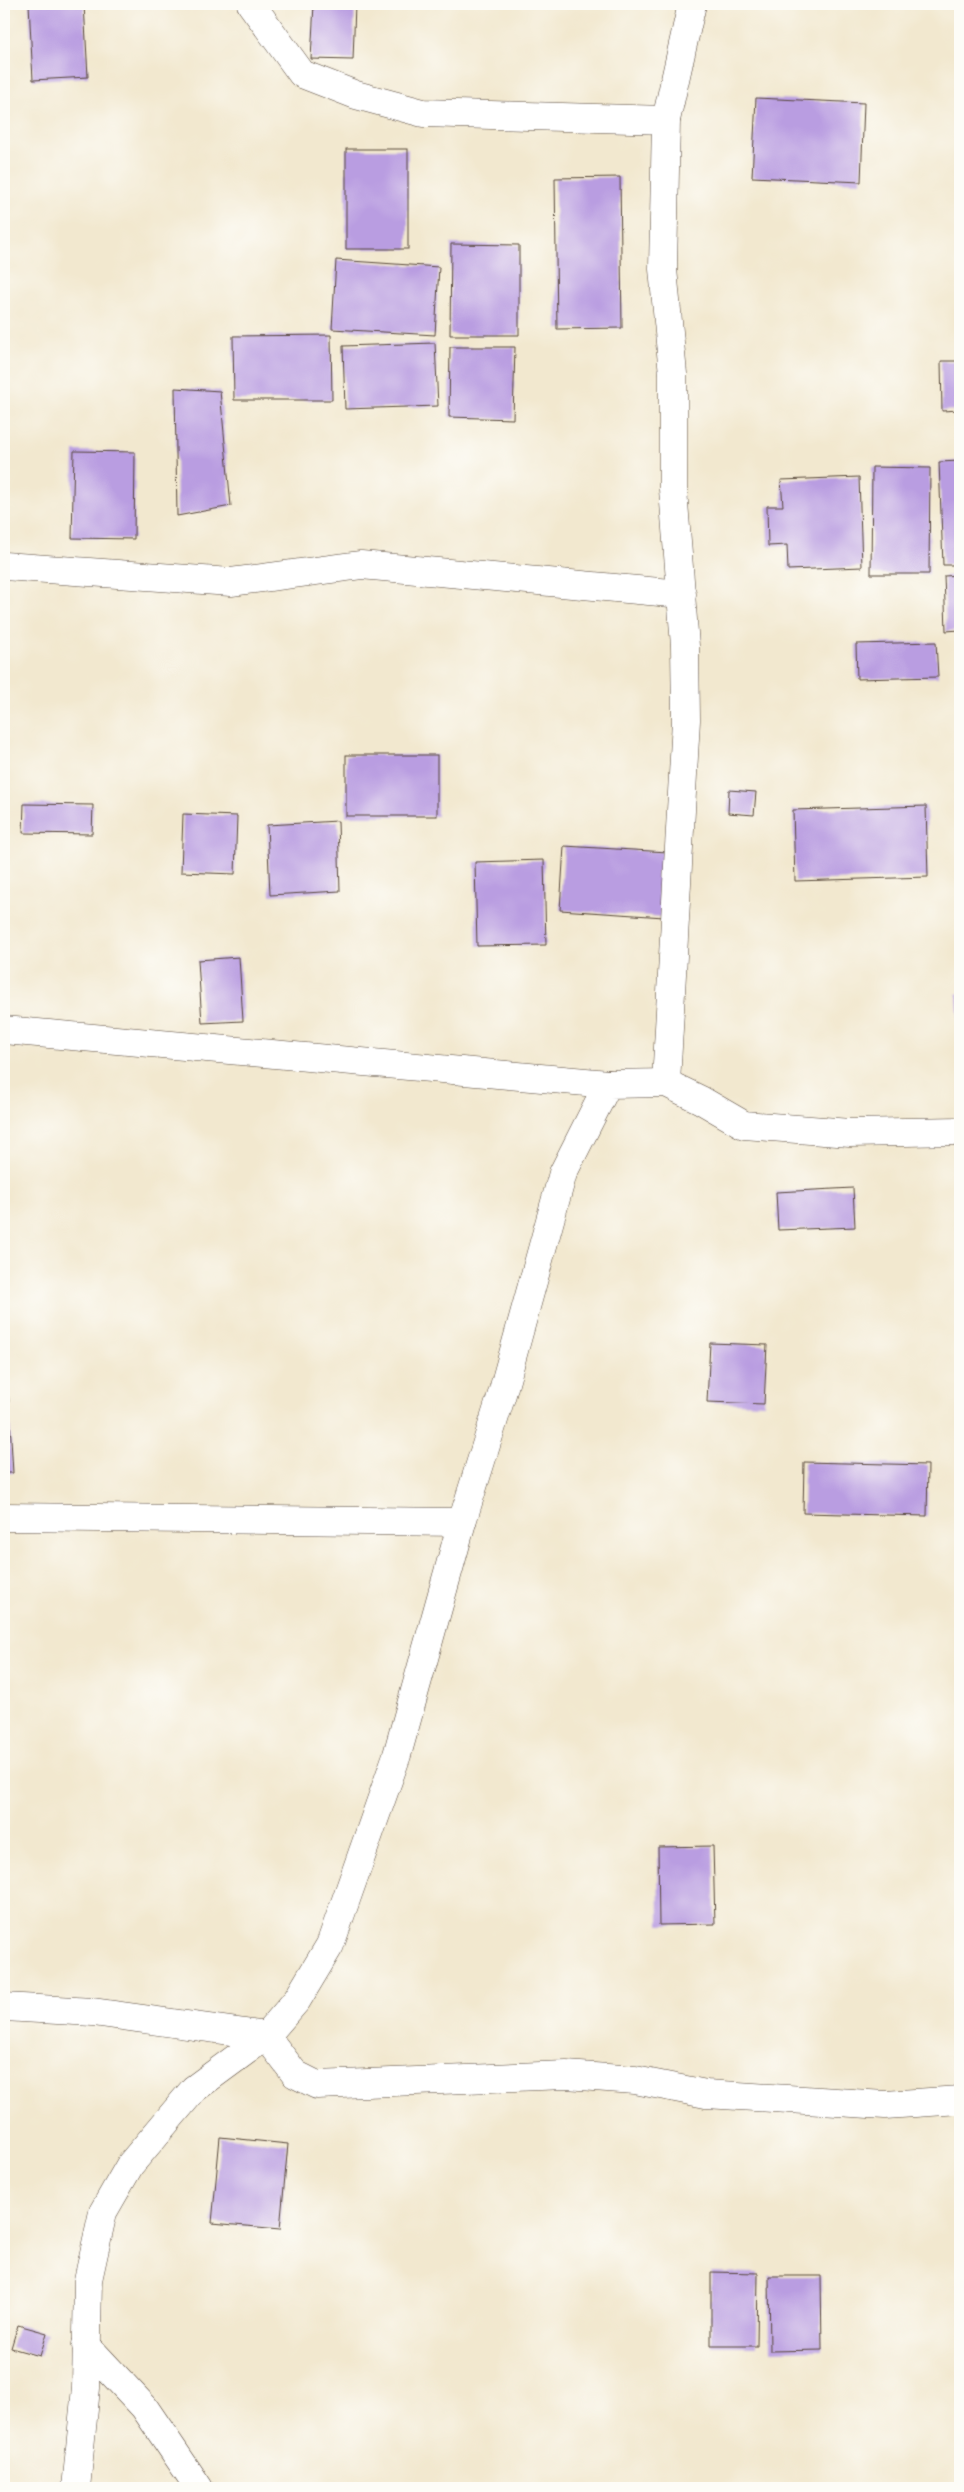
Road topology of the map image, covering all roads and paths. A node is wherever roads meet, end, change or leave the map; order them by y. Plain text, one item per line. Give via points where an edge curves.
1 (251, 4) edge
2 (692, 4) edge
3 (666, 120) junction
4 (4, 566) edge
5 (682, 594) junction
6 (4, 1030) edge
7 (666, 1083) junction
8 (608, 1084) junction
9 (960, 1131) edge
10 (4, 1517) edge
11 (462, 1522) junction
12 (4, 2007) edge
13 (266, 2036) junction
14 (960, 2100) edge
15 (86, 2345) junction
16 (76, 2488) edge
17 (199, 2488) edge

1 - 3 street via 302,74 356,95 423,113
2 - 3 street
3 - 5 street via 663,270 673,374 673,489
4 - 5 street via 231,582 361,565
5 - 7 street via 686,720
6 - 8 street
7 - 8 street
7 - 9 street via 744,1125 850,1133
8 - 11 street via 564,1172 502,1394
10 - 11 street
11 - 13 street via 397,1755 330,1945 298,2000
12 - 13 street via 93,2012
13 - 14 street via 295,2074 317,2085 566,2075 635,2080 706,2094 736,2096 885,2105
13 - 15 street via 194,2090 130,2165 103,2212 88,2280
15 - 16 street via 86,2388
15 - 17 street via 144,2407

